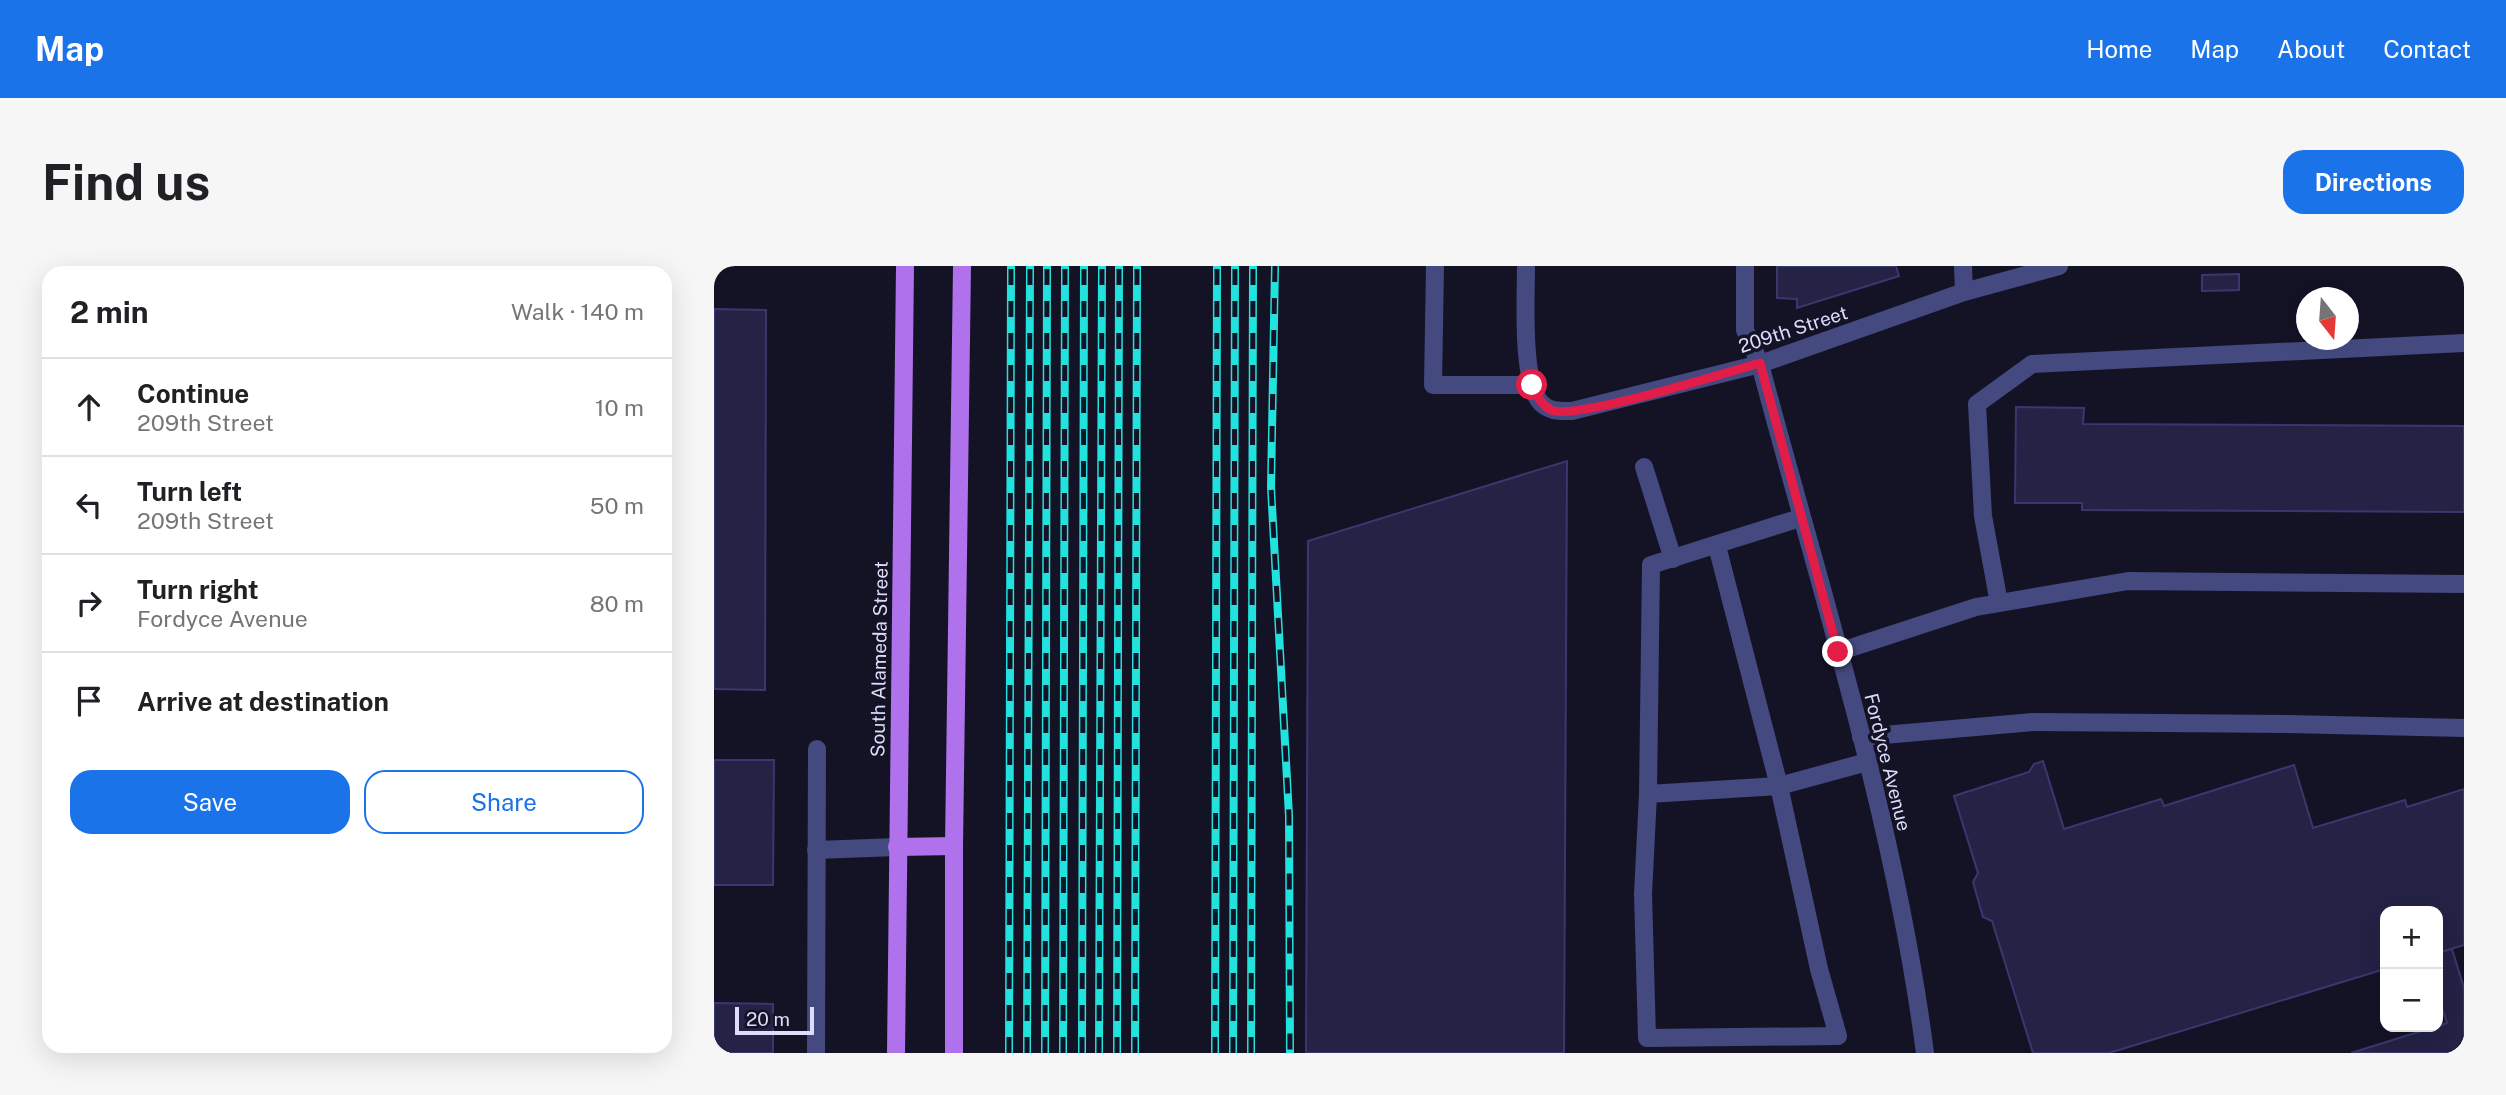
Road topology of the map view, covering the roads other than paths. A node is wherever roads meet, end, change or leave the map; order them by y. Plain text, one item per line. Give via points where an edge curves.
1 (905, 266) edge
2 (962, 266) edge
3 (1435, 266) edge
4 (1527, 266) edge
5 (1745, 266) edge
6 (1963, 266) edge
7 (2059, 266) edge
8 (1964, 292) junction
9 (2464, 343) edge
10 (1760, 363) junction
11 (1532, 385) junction
12 (1644, 467) dead end
13 (1800, 518) junction
14 (1717, 545) junction
15 (1673, 559) junction
16 (2464, 584) edge
17 (1999, 603) junction
18 (1838, 652) junction
19 (2464, 728) edge
20 (1861, 737) junction
21 (817, 749) dead end
22 (1867, 762) junction
23 (1779, 786) junction
24 (1648, 794) junction
25 (954, 846) junction
26 (897, 847) junction
27 (816, 849) junction
28 (1838, 1044) edge
29 (816, 1053) edge
30 (896, 1053) edge
31 (954, 1053) edge
32 (1926, 1053) edge

1 - 26 main road, South Alameda Street
2 - 25 main road
3 - 11 street via 1433,385
4 - 11 street
5 - 10 street, Fordyce Avenue via 1745,330
6 - 8 street
7 - 8 street, 209th Street
8 - 10 street, 209th Street
9 - 17 street via 2032,364 1977,404 1983,516
10 - 11 street, 209th Street via 1572,411 1553,411 1540,402
10 - 13 street, Fordyce Avenue
12 - 15 street
13 - 14 street
13 - 18 street, Fordyce Avenue
14 - 15 street
14 - 23 street
15 - 24 street via 1651,565
16 - 17 street via 2128,581
17 - 18 street
18 - 20 street, Fordyce Avenue
19 - 20 street via 2033,722
20 - 22 street, Fordyce Avenue
21 - 27 street
22 - 23 street
22 - 32 street, Fordyce Avenue via 1882,816
23 - 24 street
23 - 28 street
24 - 28 street via 1643,894 1647,1038
25 - 26 main road
25 - 31 main road
26 - 27 street
26 - 30 main road, South Alameda Street
27 - 29 street

